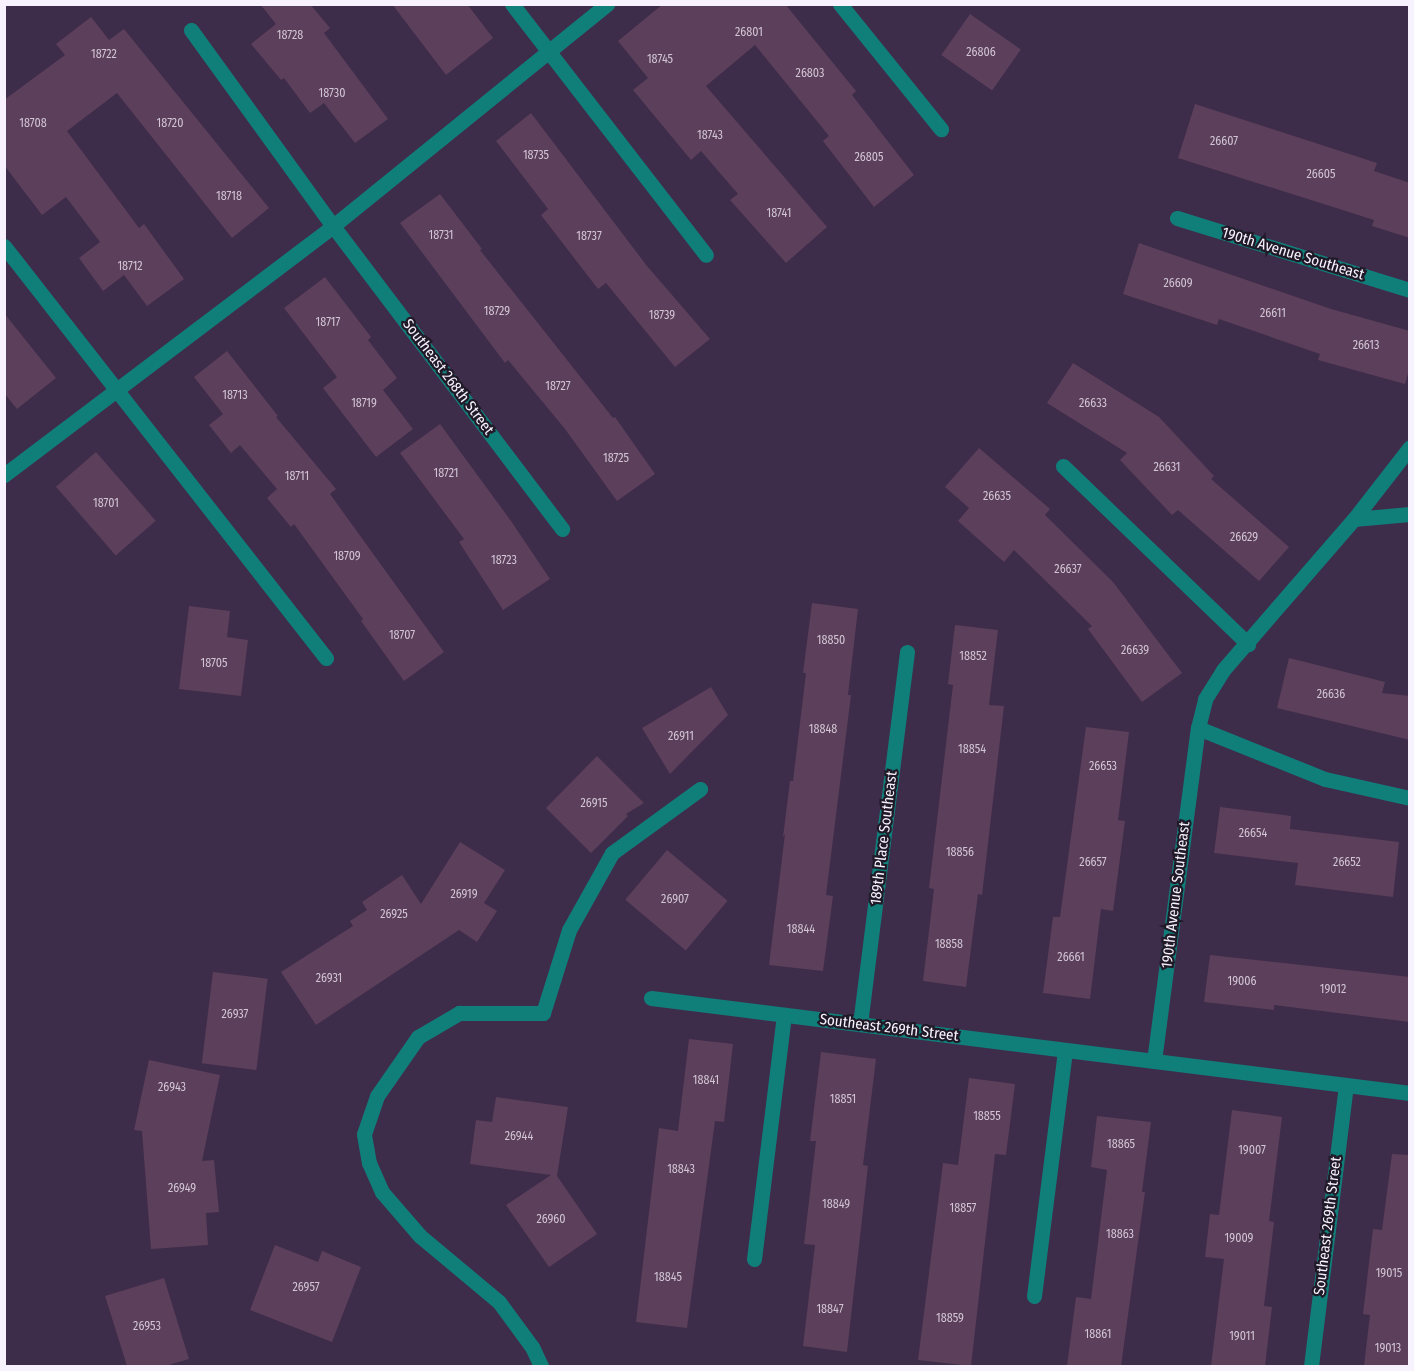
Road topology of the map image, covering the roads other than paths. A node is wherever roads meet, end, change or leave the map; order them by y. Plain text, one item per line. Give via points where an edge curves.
1 (512, 4) edge
2 (607, 4) edge
3 (840, 4) edge
4 (191, 30) dead end
5 (548, 52) junction
6 (941, 129) dead end
7 (1177, 218) dead end
8 (333, 226) junction
9 (4, 246) edge
10 (706, 255) dead end
11 (1410, 290) edge
12 (116, 389) junction
13 (1410, 447) edge
14 (1063, 466) dead end
15 (4, 475) edge
16 (1410, 514) edge
17 (1354, 519) junction
18 (562, 529) dead end
19 (1248, 644) junction
20 (907, 652) dead end
21 (326, 658) dead end
22 (1198, 728) junction
23 (700, 789) dead end
24 (1410, 798) edge
25 (651, 998) dead end
26 (784, 1015) junction
27 (860, 1024) junction
28 (1065, 1050) junction
29 (1154, 1061) junction
30 (1346, 1085) junction
31 (1410, 1093) edge
32 (754, 1259) dead end
33 (1034, 1296) dead end
34 (540, 1366) edge
35 (1311, 1366) edge

1 - 5 street
2 - 5 street
3 - 6 street
4 - 8 street, Southeast 268th Street
5 - 8 street
5 - 10 street
7 - 11 street, 190th Avenue Southeast
8 - 12 street
8 - 18 street, Southeast 268th Street
9 - 12 street
12 - 15 street
12 - 21 street
13 - 17 street, 190th Avenue Southeast
14 - 19 street
16 - 17 street
17 - 19 street, 190th Avenue Southeast
19 - 22 street, 190th Avenue Southeast via 1223,670 1204,699
20 - 27 street, 189th Place Southeast
22 - 24 street via 1325,779
22 - 29 street, 190th Avenue Southeast
23 - 34 street via 612,853 569,930 543,1012 459,1013 418,1037 378,1096 364,1134 369,1163 382,1192 420,1236 499,1302 532,1347
25 - 26 street, Southeast 269th Street
26 - 27 street, Southeast 269th Street
26 - 32 street
27 - 28 street, Southeast 269th Street
28 - 29 street, Southeast 269th Street
28 - 33 street
29 - 30 street, Southeast 269th Street
30 - 31 street, Southeast 269th Street
30 - 35 street, Southeast 269th Street

